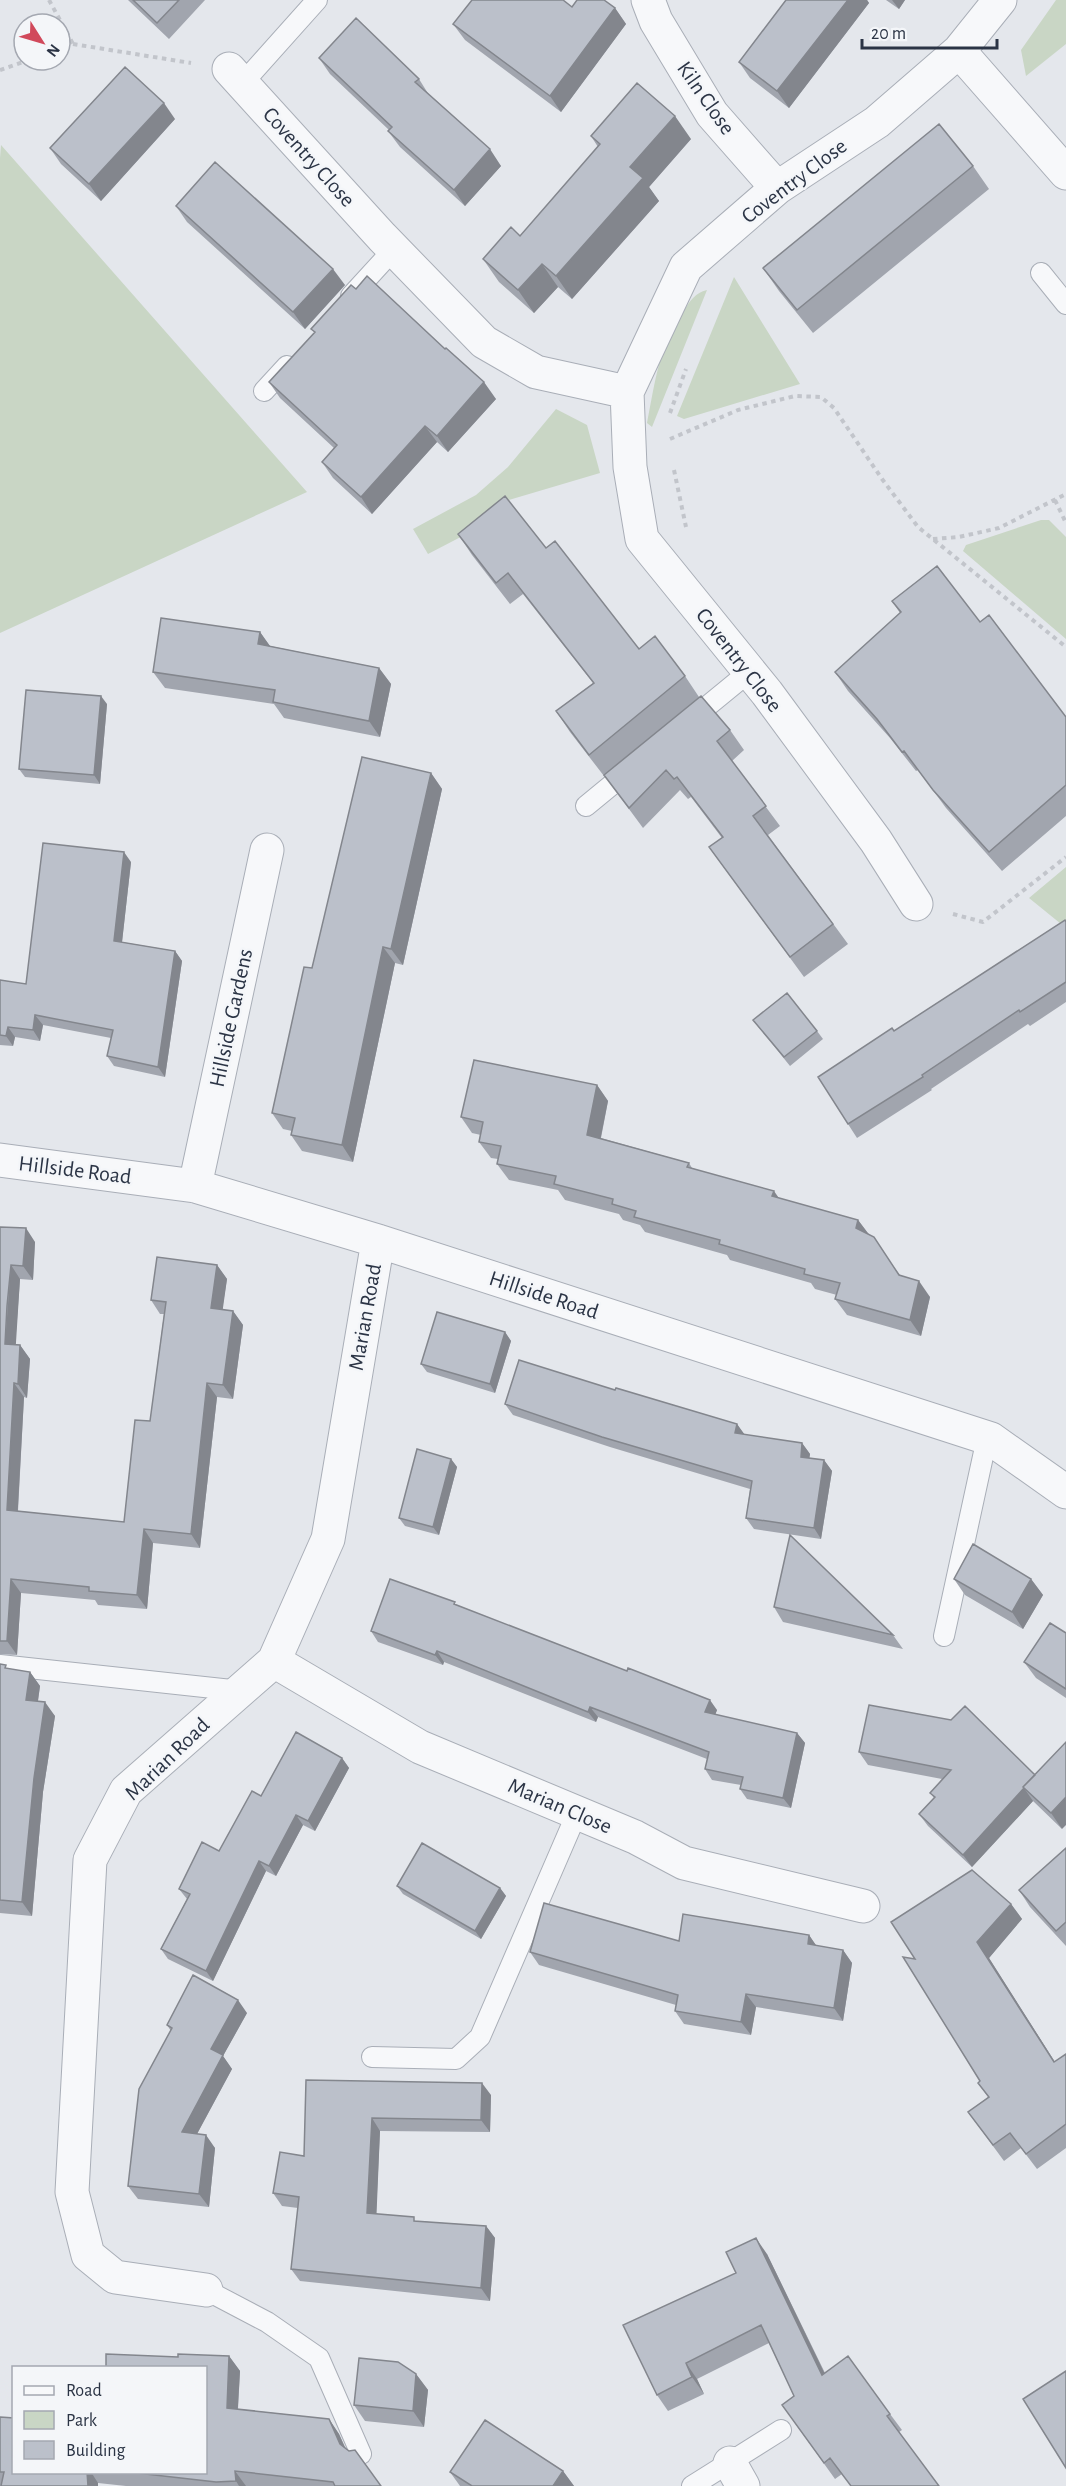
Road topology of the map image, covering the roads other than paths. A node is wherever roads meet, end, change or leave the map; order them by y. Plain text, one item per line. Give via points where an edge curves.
1 (317, 0) edge
2 (648, 0) edge
3 (1000, 0) edge
4 (959, 51) junction
5 (236, 76) joint
6 (1066, 172) edge
7 (777, 188) junction
8 (394, 249) junction
9 (1041, 273) dead end
10 (1065, 302) edge
11 (341, 308) edge
12 (302, 349) edge
13 (264, 391) dead end
14 (627, 392) junction
15 (750, 672) junction
16 (677, 731) edge
17 (650, 754) edge
18 (586, 806) dead end
19 (267, 849) dead end
20 (916, 904) road end
21 (0, 1160) edge
22 (195, 1186) junction
23 (378, 1241) junction
24 (987, 1438) junction
25 (1066, 1492) edge
26 (944, 1636) dead end
27 (274, 1661) junction
28 (0, 1665) edge
29 (241, 1690) junction
30 (577, 1813) junction
31 (863, 1906) dead end
32 (372, 2057) dead end
33 (206, 2289) joint
34 (781, 2430) dead end
35 (362, 2454) dead end
36 (736, 2474) edge
37 (693, 2486) edge

1 - 5 lane
2 - 7 street, Kiln Close via 656,21 712,114
3 - 4 street, Coventry Close
4 - 6 street
4 - 7 street, Coventry Close via 877,122
5 - 8 street, Coventry Close
7 - 14 street, Coventry Close via 686,267
8 - 11 lane
8 - 14 street, Coventry Close via 484,342 536,372
9 - 10 lane
12 - 13 lane
14 - 15 street, Coventry Close via 630,467 642,539
15 - 16 lane
15 - 20 street, Coventry Close via 876,841
17 - 18 lane
19 - 22 street, Hillside Gardens
21 - 22 street, Hillside Road
22 - 23 street, Hillside Road
23 - 24 street, Hillside Road
23 - 27 street, Marian Road via 328,1539
24 - 25 street, Hillside Road
24 - 26 lane
27 - 29 street, Marian Road
27 - 30 street, Marian Close via 420,1748
28 - 29 lane
29 - 33 street, Marian Road via 126,1791 90,1860 72,2192 88,2255 115,2277
30 - 31 street, Marian Close via 684,1863
30 - 32 lane via 480,2037 456,2059
33 - 35 lane via 267,2322 319,2358
34 - 36 lane
36 - 37 lane

